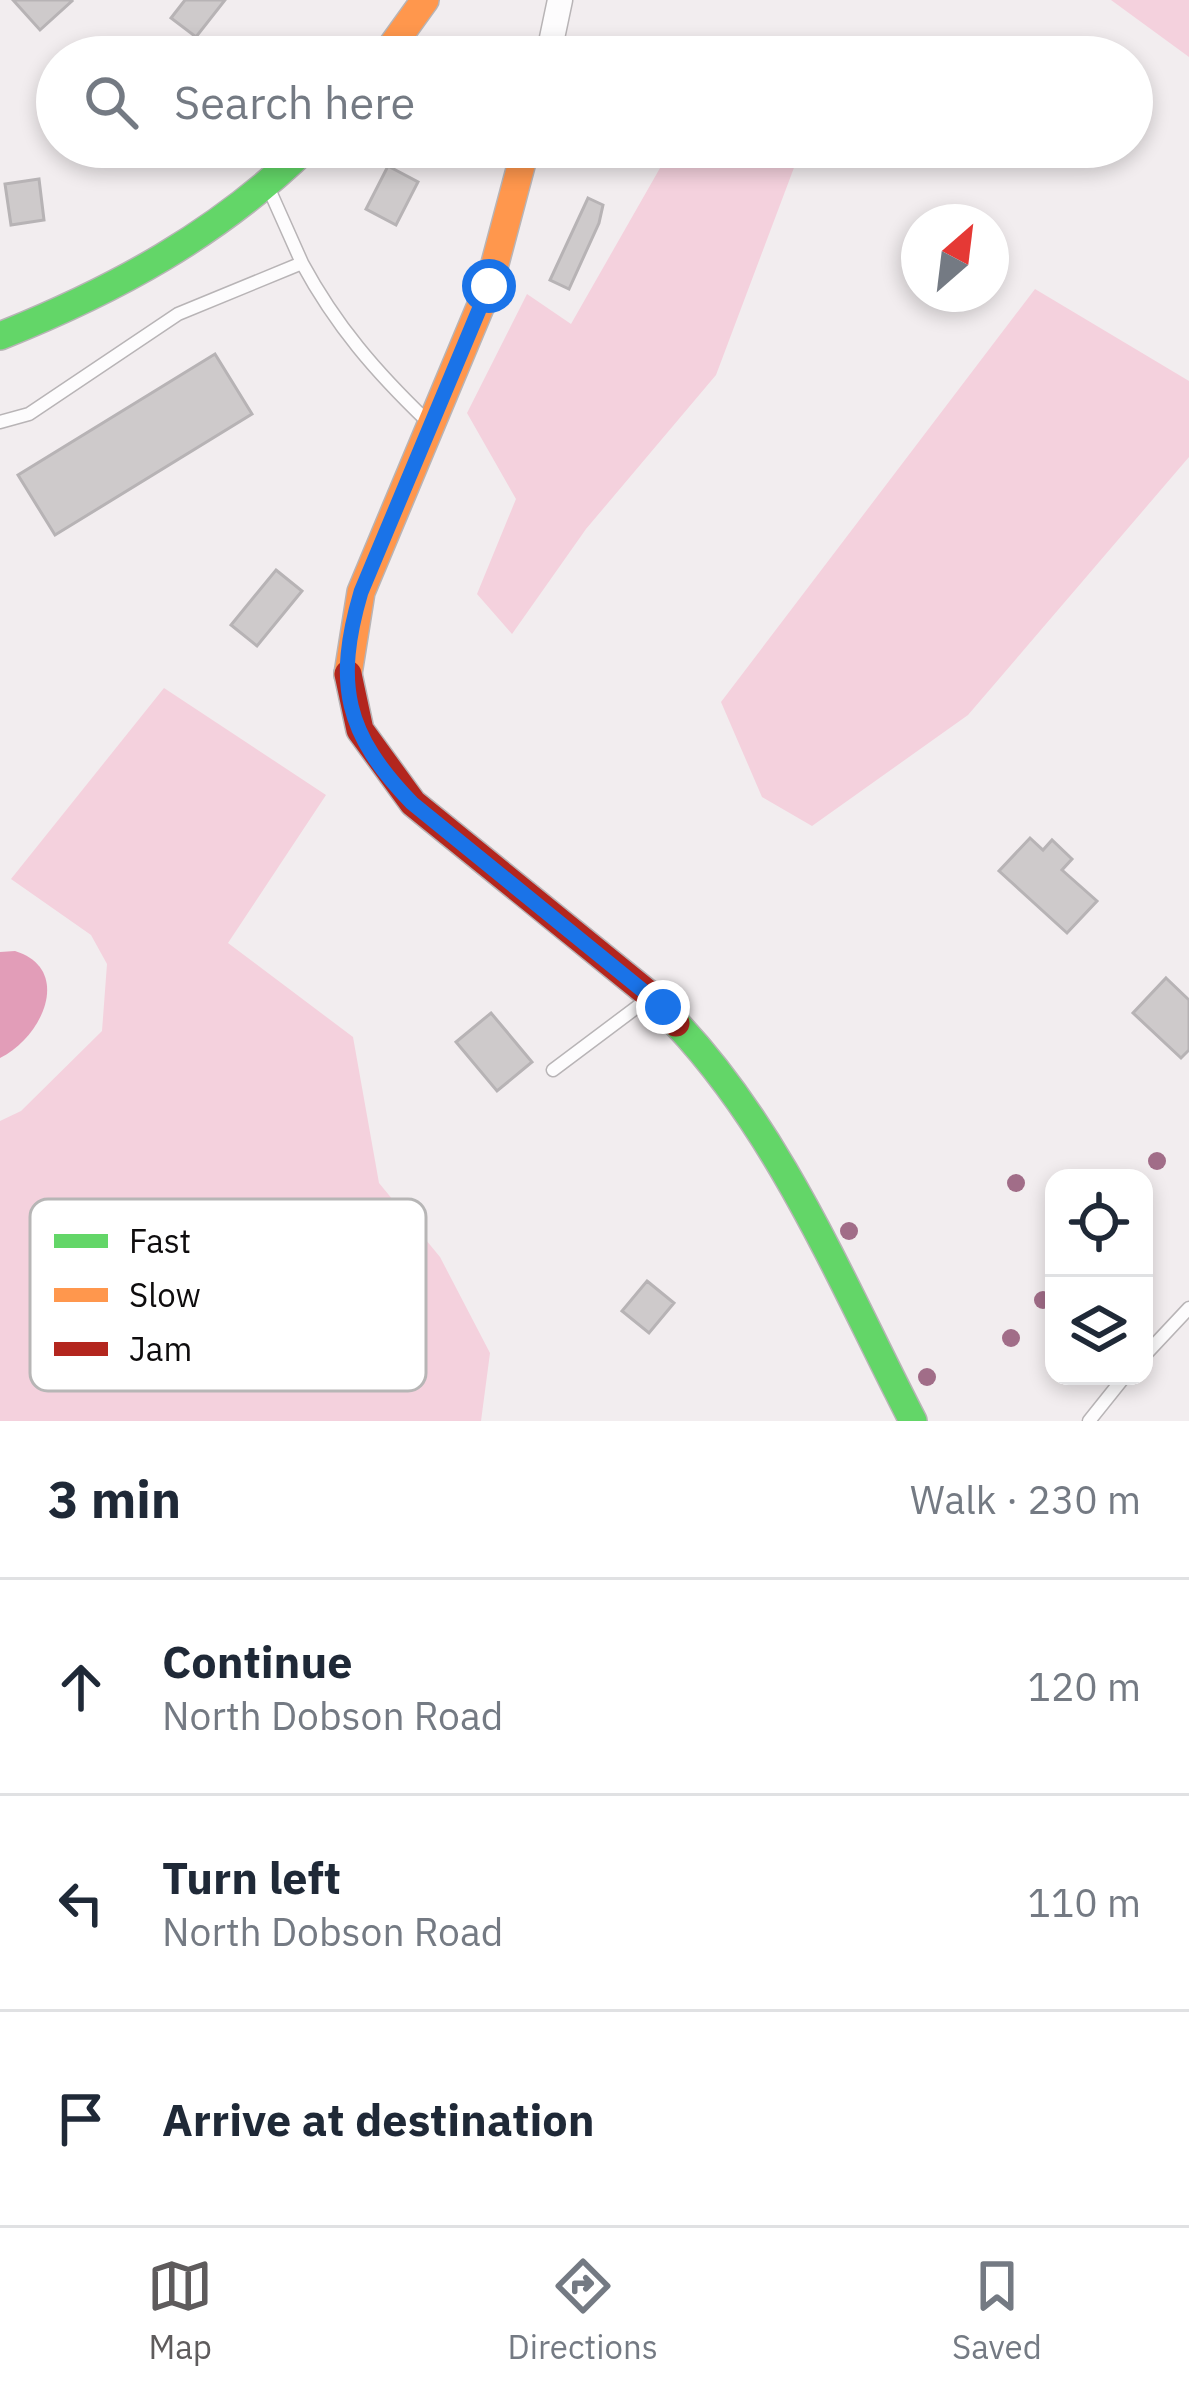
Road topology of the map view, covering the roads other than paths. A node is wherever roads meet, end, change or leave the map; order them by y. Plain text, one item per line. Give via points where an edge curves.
1 (425, 0) edge
2 (560, 0) edge
3 (398, 36) edge
4 (552, 36) edge
5 (286, 168) edge
6 (520, 168) edge
7 (268, 186) junction
8 (302, 263) junction
9 (0, 337) edge
10 (0, 422) edge
11 (431, 424) junction
12 (651, 996) junction
13 (553, 1070) dead end
14 (1189, 1308) edge
15 (1153, 1346) edge
16 (1118, 1385) edge
17 (913, 1421) edge
18 (1089, 1421) edge

1 - 3 street
2 - 4 street
5 - 7 street
6 - 11 street via 489,286
7 - 8 lane
7 - 9 street via 139,274
8 - 10 lane via 178,314 29,414
8 - 11 lane via 373,370
11 - 12 street via 350,628 347,689 357,733 412,803
12 - 13 lane
12 - 17 street via 716,1065 764,1133
14 - 15 lane
16 - 18 lane

